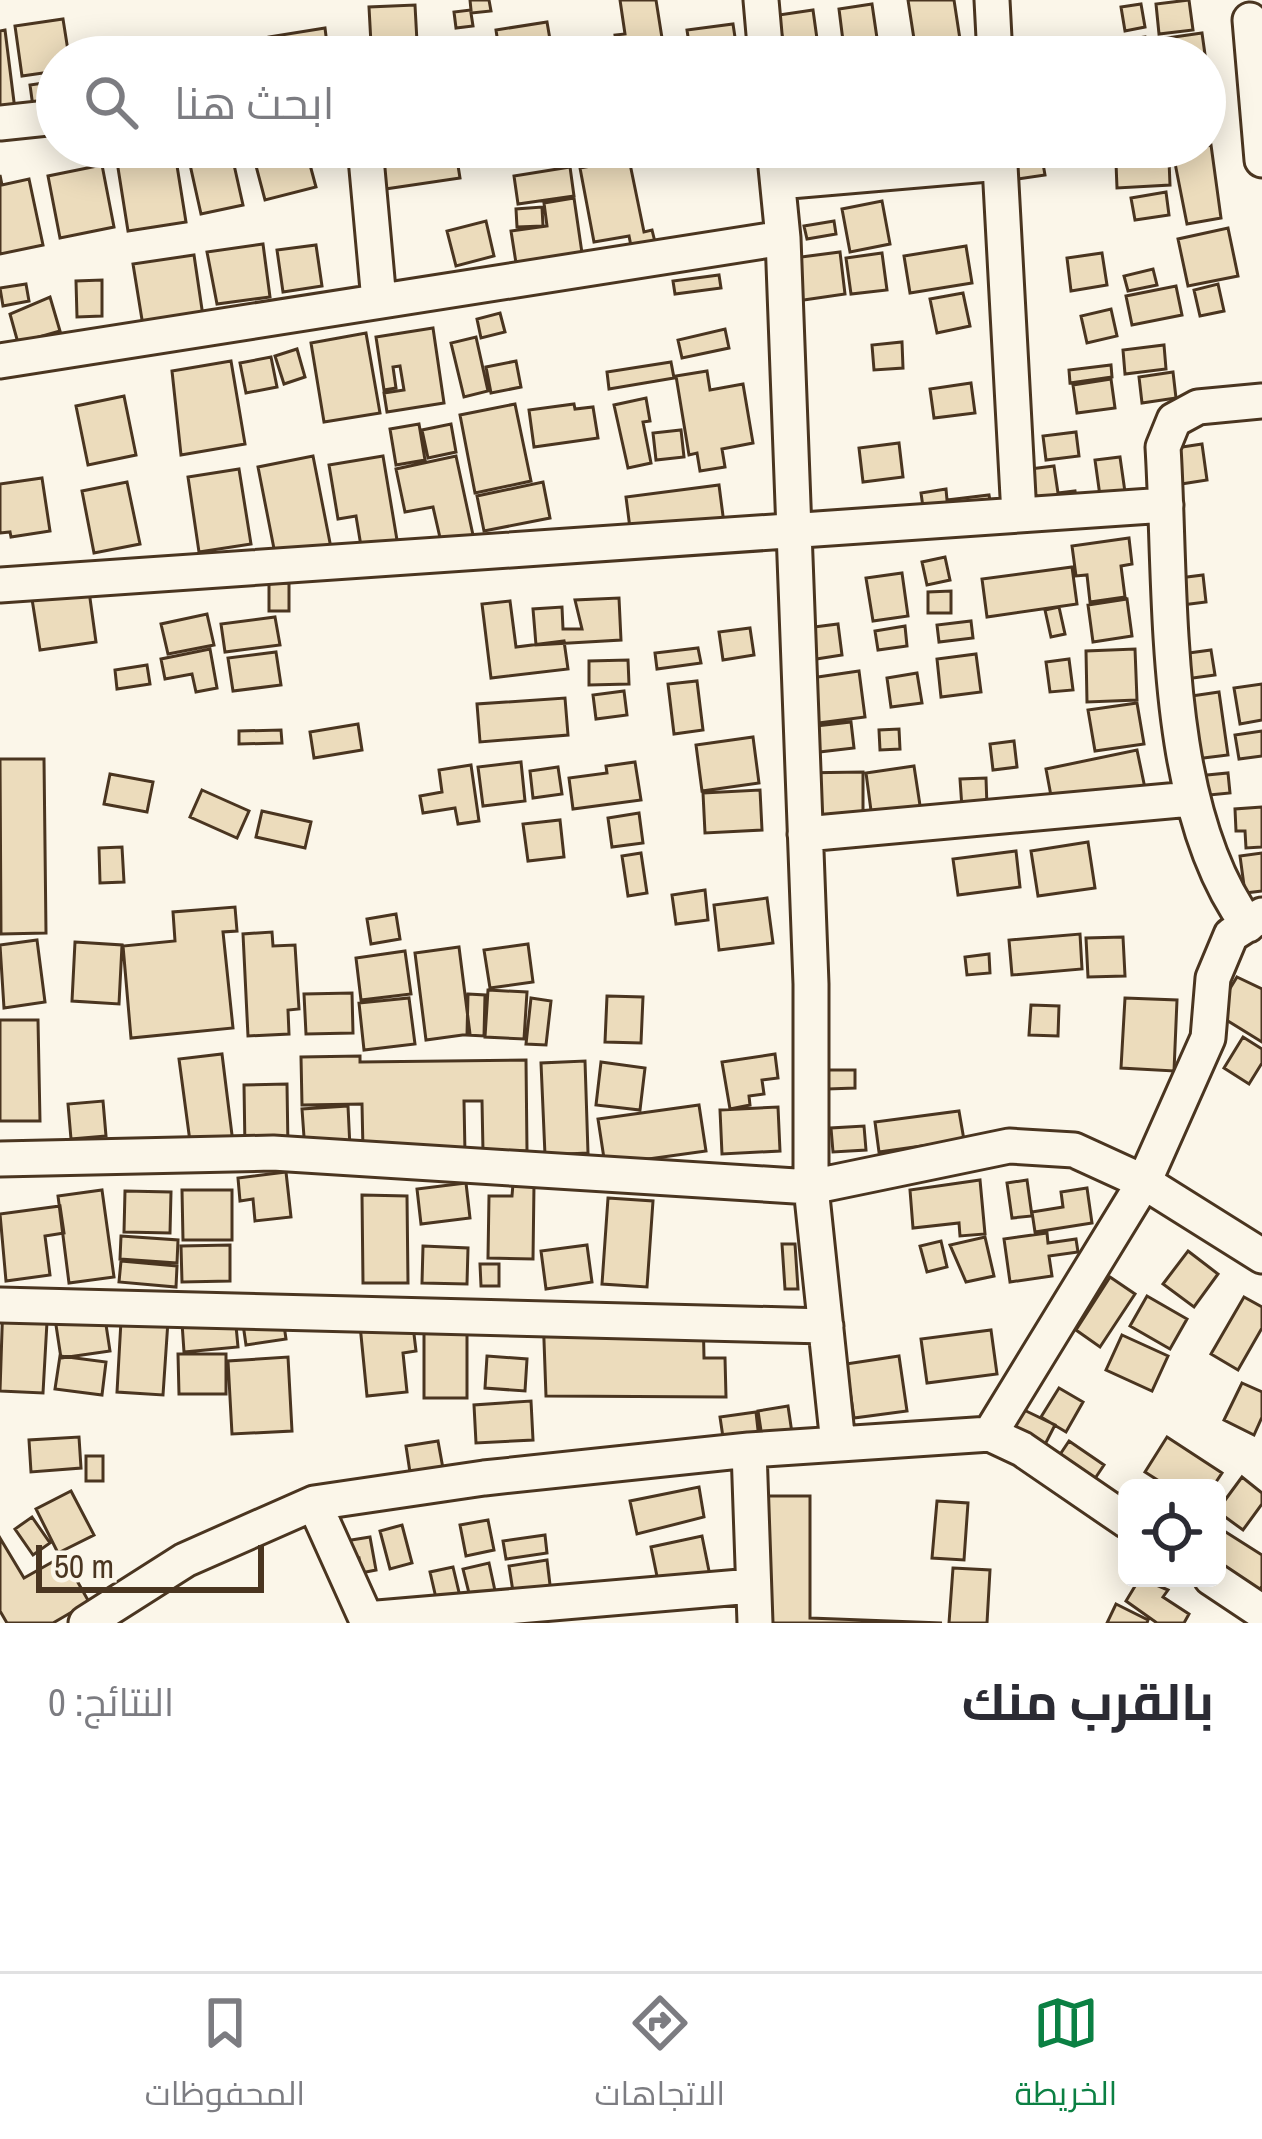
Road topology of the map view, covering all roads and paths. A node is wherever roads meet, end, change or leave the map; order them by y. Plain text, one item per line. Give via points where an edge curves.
1 (760, 0) edge
2 (992, 0) edge
3 (1250, 20) dead end
4 (764, 36) edge
5 (993, 36) edge
6 (36, 119) edge
7 (0, 123) edge
8 (1262, 160) edge
9 (367, 168) edge
10 (776, 168) edge
11 (893, 168) edge
12 (1001, 168) edge
13 (778, 182) junction
14 (783, 238) junction
15 (380, 301) junction
16 (0, 361) edge
17 (1262, 401) edge
18 (1166, 505) junction
19 (1019, 514) junction
20 (794, 529) junction
21 (0, 585) edge
22 (1191, 799) junction
23 (805, 834) junction
24 (1255, 920) edge
25 (0, 1159) edge
26 (1144, 1181) junction
27 (811, 1186) junction
28 (1262, 1256) edge
29 (0, 1305) edge
30 (826, 1326) junction
31 (990, 1434) junction
32 (838, 1444) junction
33 (749, 1450) junction
34 (314, 1503) junction
35 (1118, 1514) edge
36 (752, 1586) junction
37 (1224, 1587) edge
38 (1262, 1612) edge
39 (367, 1621) edge
40 (86, 1623) edge
41 (755, 1623) edge

1 - 4 street
2 - 5 street
3 - 8 street
6 - 7 street
9 - 15 street
10 - 13 street
11 - 13 street
12 - 19 street
13 - 14 street
14 - 15 street
14 - 20 street
15 - 16 street
17 - 18 street via 1198,407 1174,420 1163,447
18 - 19 street
18 - 22 street
19 - 20 street
20 - 21 street
20 - 23 street
22 - 23 street
22 - 24 street via 1225,893
23 - 27 street
24 - 26 street via 1232,935 1213,978 1208,1038
25 - 27 street via 273,1153
26 - 27 street via 1074,1150 1009,1146
26 - 28 street
26 - 31 street
27 - 30 street
29 - 30 street
30 - 32 street
31 - 32 street
31 - 35 street
32 - 33 street
33 - 34 street
33 - 36 street
34 - 39 street
34 - 40 street via 185,1560
36 - 39 street
36 - 41 street
37 - 38 street

